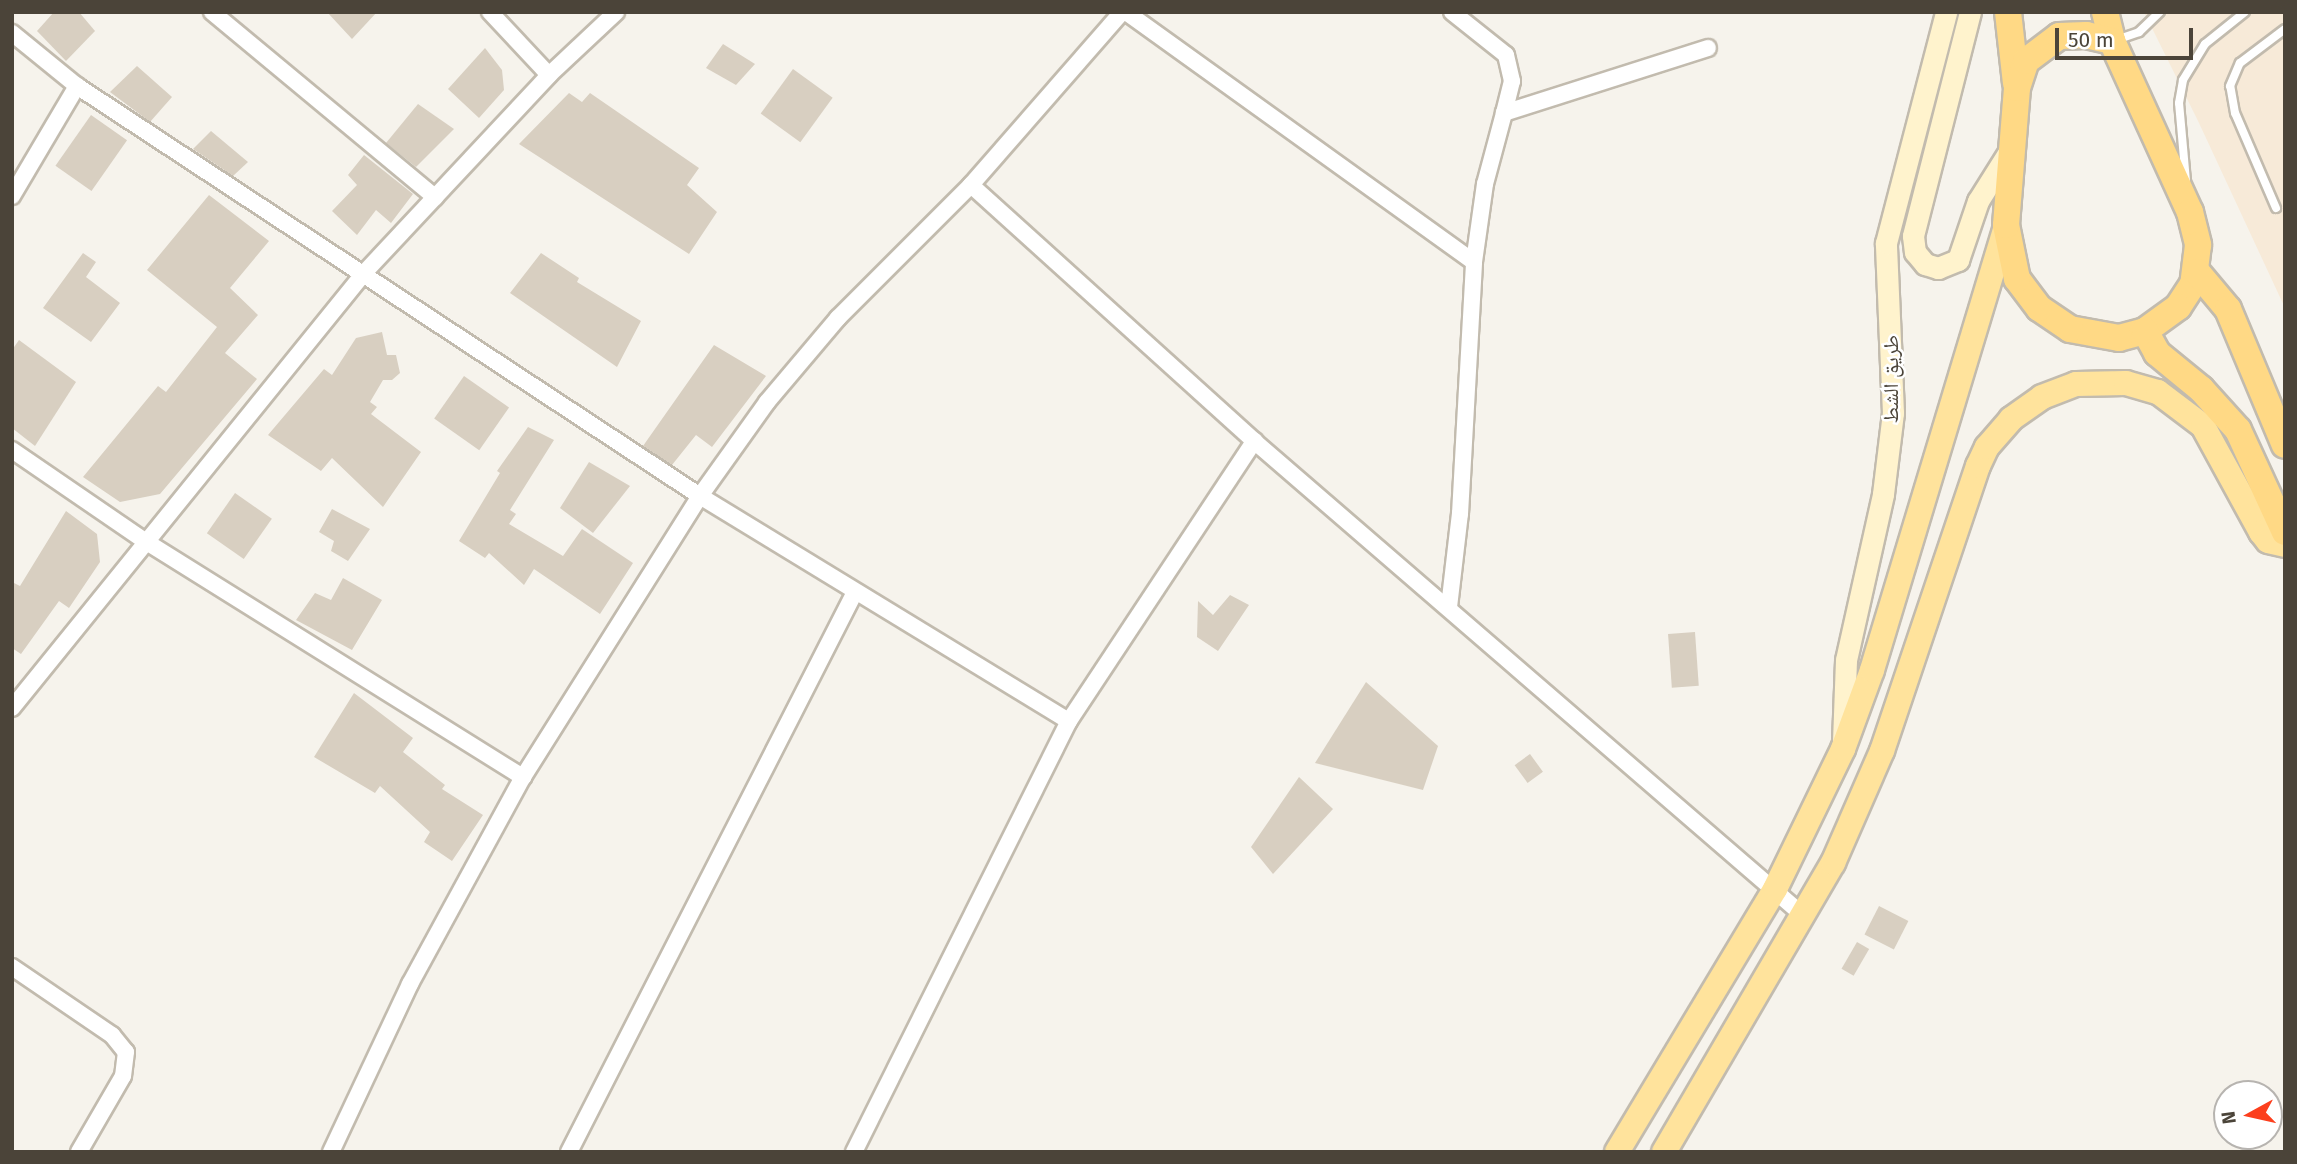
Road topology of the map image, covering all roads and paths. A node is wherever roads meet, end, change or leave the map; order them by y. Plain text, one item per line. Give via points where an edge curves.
1 (212, 12) edge
2 (489, 12) edge
3 (616, 12) edge
4 (1124, 12) edge
5 (1452, 12) edge
6 (1946, 12) edge
7 (1970, 12) edge
8 (2008, 12) edge
9 (2105, 12) edge
10 (2160, 12) edge
11 (2245, 12) edge
12 (2285, 29) edge
13 (12, 33) edge
14 (2112, 41) junction
15 (1707, 48) dead end
16 (550, 75) junction
17 (77, 86) junction
18 (2017, 88) junction
19 (1504, 113) junction
20 (2012, 147) junction
21 (971, 185) junction
22 (12, 196) edge
23 (435, 197) junction
24 (2276, 208) dead end
25 (2190, 212) junction
26 (2006, 225) junction
27 (1474, 262) junction
28 (2197, 272) junction
29 (364, 273) junction
30 (2145, 331) junction
31 (1254, 441) junction
32 (2285, 445) edge
33 (12, 450) edge
34 (700, 496) junction
35 (2285, 532) edge
36 (145, 541) junction
37 (2285, 545) edge
38 (855, 592) junction
39 (1449, 607) junction
40 (12, 708) edge
41 (1069, 721) junction
42 (1843, 748) junction
43 (523, 776) junction
44 (1775, 889) junction
45 (1805, 917) junction
46 (12, 967) edge
47 (79, 1152) edge
48 (331, 1152) edge
49 (569, 1152) edge
50 (854, 1152) edge
51 (1618, 1152) edge
52 (1664, 1152) edge

1 - 23 street
2 - 16 street
3 - 16 street
4 - 21 street
4 - 27 street
5 - 19 street via 1506,55 1512,81
6 - 42 main road, طريق الشط via 1886,243 1893,413 1883,494 1846,660
7 - 20 main road via 1913,236 1915,252 1925,264 1945,268 1958,260 1978,201
8 - 18 highway
9 - 14 highway
10 - 14 lane via 2139,32
11 - 25 lane via 2196,56 2180,92
12 - 24 lane via 2240,63 2230,86 2235,113
13 - 17 street
14 - 18 highway via 2073,34 2046,42 2026,61
14 - 25 highway
15 - 19 street
16 - 23 street
17 - 22 street
17 - 29 street
18 - 20 highway
19 - 27 street via 1485,184
20 - 26 highway
21 - 31 street
21 - 34 street via 838,318 767,402
23 - 29 street
25 - 28 highway via 2197,231
26 - 30 highway via 2017,279 2054,320 2087,334 2119,338
26 - 42 main road via 1872,670
27 - 39 street via 1460,514
28 - 30 highway via 2178,307
28 - 32 highway via 2228,309
29 - 34 street
29 - 36 street
30 - 35 highway via 2157,353 2201,388 2238,430
31 - 39 street
31 - 41 street
33 - 36 street
34 - 38 street
34 - 43 street
36 - 40 street
36 - 43 street
37 - 45 main road via 2268,541 2261,532 2203,426 2158,392 2126,383 2093,382 2059,390 2026,407 1998,432 1978,466 1882,751
38 - 41 street
38 - 49 street
39 - 44 street
41 - 50 street
42 - 44 main road
43 - 48 street via 410,984
44 - 45 street
44 - 51 main road
45 - 52 main road
46 - 47 street via 113,1035 126,1052 123,1076

